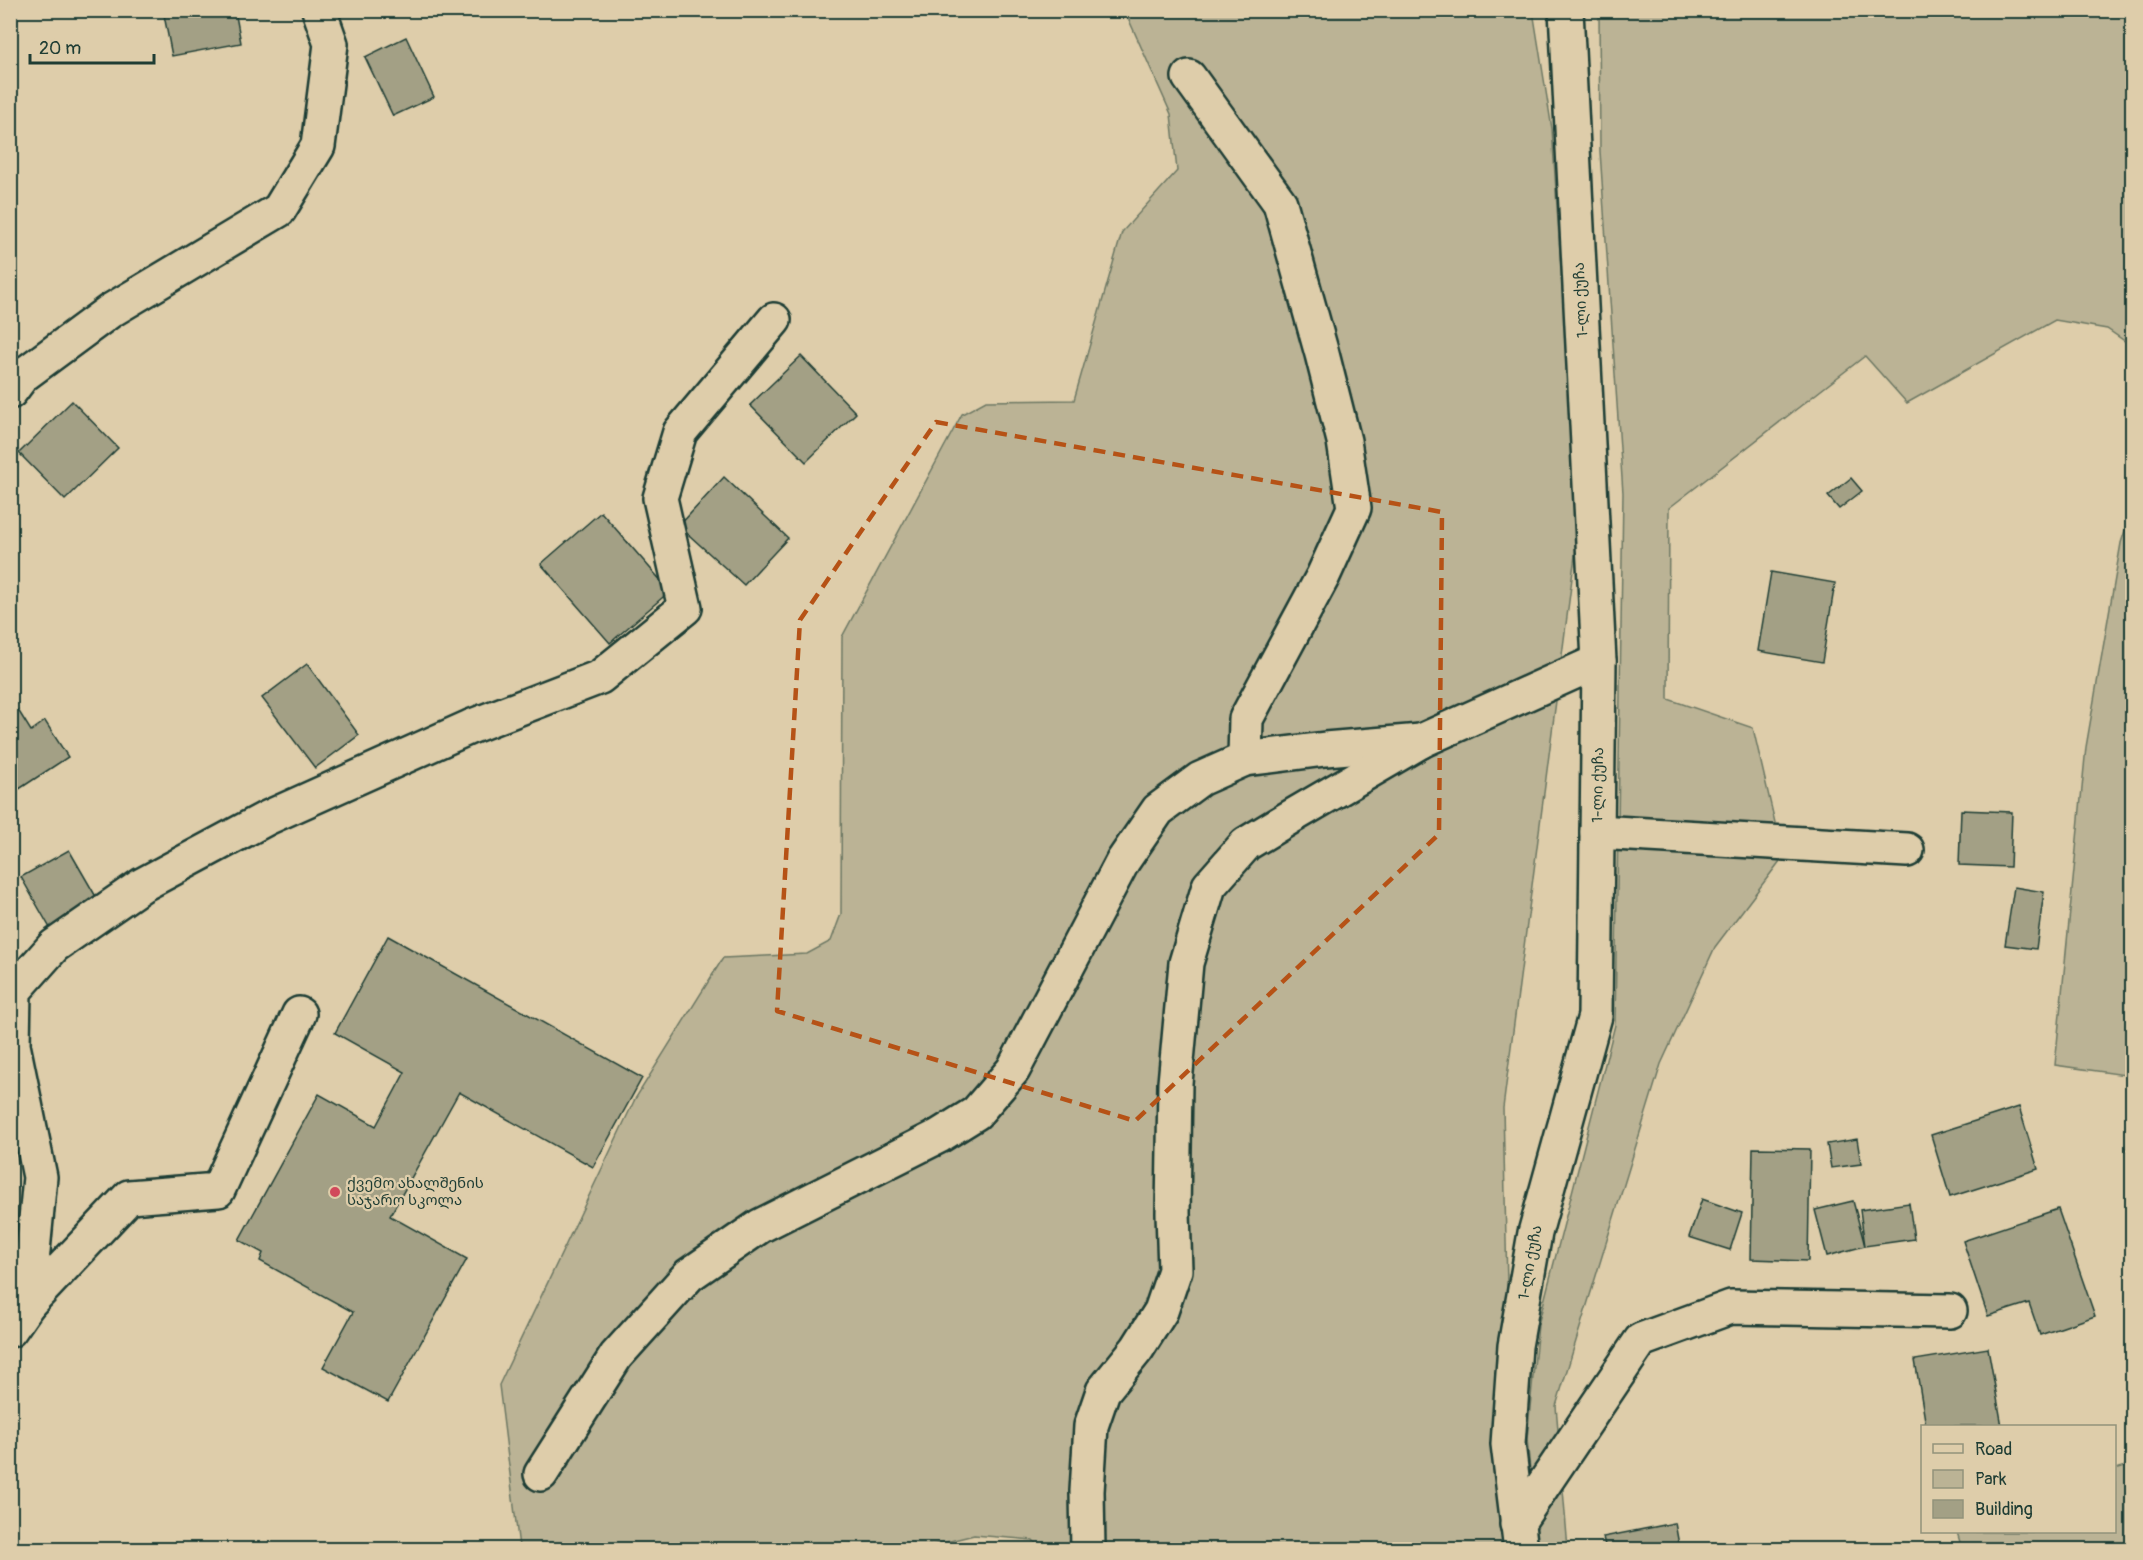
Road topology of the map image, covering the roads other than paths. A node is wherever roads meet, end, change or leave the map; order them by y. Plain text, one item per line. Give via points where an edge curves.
1 (319, 10) edge
2 (1566, 10) edge
3 (1189, 77) dead end
4 (774, 320) dead end
5 (10, 392) edge
6 (1599, 661) junction
7 (1421, 741) junction
8 (1245, 759) junction
9 (1597, 832) junction
10 (1907, 850) dead end
11 (299, 1014) dead end
12 (1950, 1311) dead end
13 (19, 1317) edge
14 (541, 1474) dead end
15 (1519, 1537) edge
16 (1088, 1550) edge

1 - 5 street via 331,44 318,146 279,210 110,311 22,376
2 - 6 street, 1-ლი ქუჩა
3 - 8 street via 1280,203 1344,441 1354,508 1323,576 1246,719
4 - 13 street via 680,432 660,498 685,608 600,677 470,727 267,818 142,885 54,946 14,992 13,1044 40,1177
6 - 7 street
6 - 9 street, 1-ლი ქუჩა
7 - 8 street
7 - 16 street via 1246,844 1209,886 1186,963 1175,1095 1174,1270 1161,1311 1103,1391 1091,1426
8 - 14 street via 1200,778 1158,810 1123,861 1013,1070 976,1113 939,1136 760,1226 689,1275 616,1356
9 - 10 street
9 - 15 street, 1-ლი ქუჩა via 1595,1016 1535,1233 1515,1346 1508,1444
11 - 13 street via 218,1190 129,1197
12 - 15 street via 1731,1307 1641,1340

